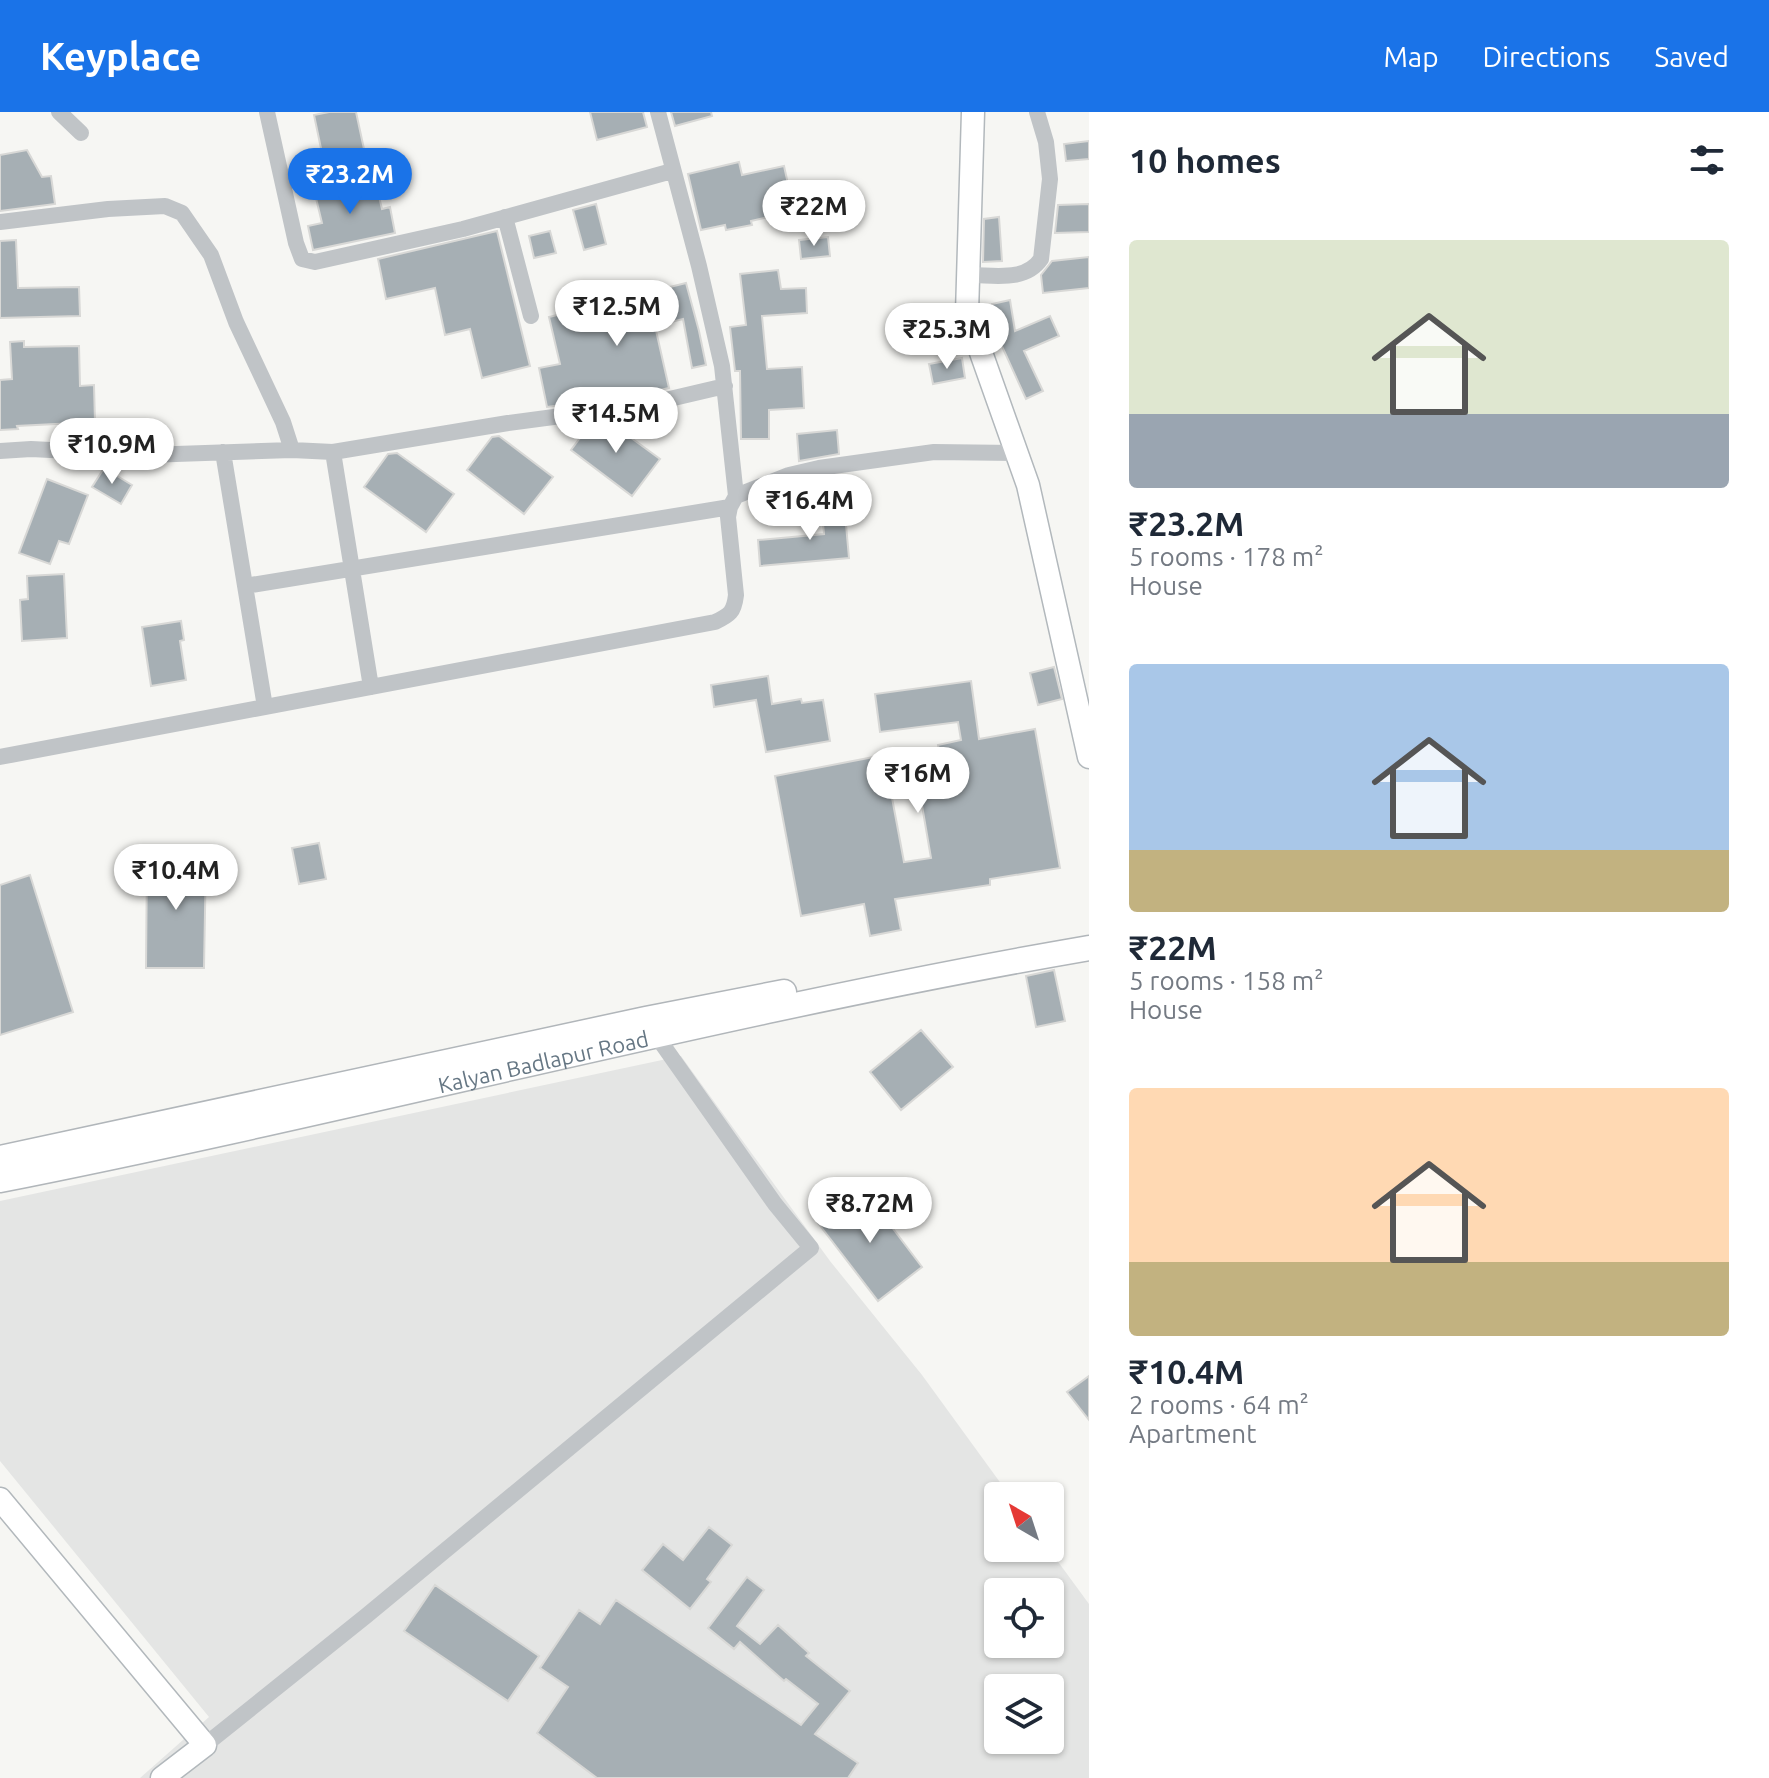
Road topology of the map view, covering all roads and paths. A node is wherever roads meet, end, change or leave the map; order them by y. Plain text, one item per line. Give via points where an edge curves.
1 (59, 112) edge
2 (267, 112) edge
3 (658, 112) edge
4 (973, 112) edge
5 (1037, 112) edge
6 (81, 133) dead end
7 (672, 171) junction
8 (505, 217) junction
9 (0, 222) edge
10 (970, 275) junction
11 (531, 316) dead end
12 (725, 386) junction
13 (292, 450) junction
14 (0, 451) edge
15 (223, 452) junction
16 (333, 452) junction
17 (1015, 453) junction
18 (733, 501) junction
19 (351, 567) junction
20 (245, 586) junction
21 (371, 687) junction
22 (265, 707) junction
23 (0, 757) edge
24 (1089, 757) edge
25 (1089, 935) edge
26 (1089, 948) edge
27 (652, 1028) junction
28 (0, 1158) edge
29 (0, 1180) edge
30 (0, 1499) edge
31 (205, 1745) junction
32 (162, 1778) edge

1 - 6 street
2 - 8 street via 302,259 315,262
3 - 7 street
4 - 10 street
5 - 10 street via 1050,179 1041,259 1021,275
7 - 8 street
7 - 12 street
8 - 11 street
9 - 13 street via 165,206 182,213 211,255
10 - 17 street via 967,313
12 - 16 street via 644,405
12 - 18 street
13 - 15 street
13 - 16 street
14 - 15 street
15 - 20 street
16 - 19 street
17 - 18 street via 934,452 833,466 789,475
17 - 24 street via 1028,485
18 - 19 street
18 - 21 street via 728,517 736,595 730,615
19 - 20 street
19 - 21 street
20 - 22 street
21 - 22 street
22 - 23 street
25 - 27 main road, Kalyan Badlapur Road
26 - 27 main road, Kalyan Badlapur Road
27 - 28 main road, Kalyan Badlapur Road
27 - 29 main road, Kalyan Badlapur Road via 261,1126
27 - 31 street via 811,1248
30 - 31 street
31 - 32 street

